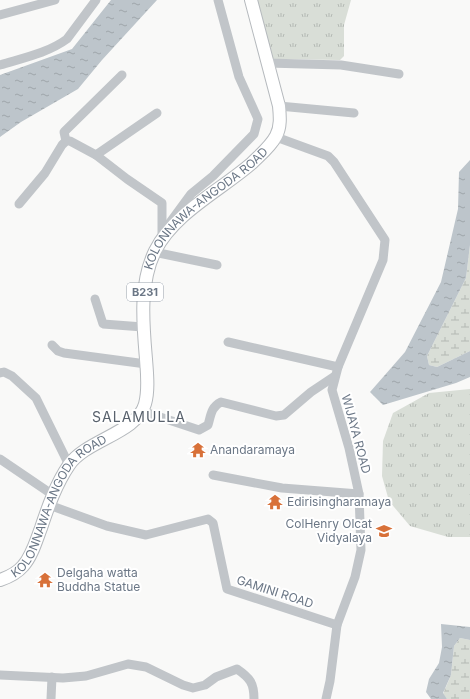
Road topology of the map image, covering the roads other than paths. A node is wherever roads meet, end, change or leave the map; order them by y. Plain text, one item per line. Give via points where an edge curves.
1 (55, 0) edge
2 (96, 0) edge
3 (218, 0) edge
4 (251, 0) edge
5 (0, 15) edge
6 (267, 63) junction
7 (0, 66) edge
8 (399, 74) dead end
9 (122, 75) dead end
10 (279, 106) junction
11 (157, 112) dead end
12 (354, 113) dead end
13 (276, 137) junction
14 (66, 141) junction
15 (96, 155) junction
16 (19, 204) dead end
17 (161, 237) junction
18 (154, 252) junction
19 (217, 265) dead end
20 (95, 299) dead end
21 (143, 327) junction
22 (228, 342) dead end
23 (52, 345) dead end
24 (146, 364) junction
25 (338, 367) junction
26 (0, 373) edge
27 (335, 376) junction
28 (142, 411) junction
29 (0, 459) edge
30 (69, 465) junction
31 (213, 475) dead end
32 (359, 494) junction
33 (51, 500) junction
34 (0, 580) edge
35 (337, 625) junction
36 (0, 675) edge
37 (52, 677) junction
38 (50, 699) edge
39 (254, 699) edge
40 (326, 699) edge

1 - 5 street
2 - 7 street via 62,43 49,50
3 - 17 street via 238,76 258,119 254,134 213,176 191,194
4 - 6 main road, KOLONNAWA-ANGODA ROAD / B231
6 - 8 street via 341,65
6 - 10 main road, KOLONNAWA-ANGODA ROAD / B231
9 - 14 street via 64,132
10 - 12 street
10 - 13 main road, KOLONNAWA-ANGODA ROAD / B231 via 281,117
11 - 15 street
13 - 17 main road, KOLONNAWA-ANGODA ROAD / B231 via 247,167 171,226
13 - 25 street, WIJAYA ROAD via 328,156 385,240 383,260
14 - 15 street via 74,141
14 - 16 street via 45,173
15 - 17 street via 162,203
17 - 18 main road, KOLONNAWA-ANGODA ROAD / B231
18 - 19 street
18 - 21 main road, KOLONNAWA-ANGODA ROAD / B231 via 146,283
20 - 21 street via 103,324
21 - 24 main road, KOLONNAWA-ANGODA ROAD / B231
22 - 25 street
23 - 24 street via 64,353
24 - 28 main road, KOLONNAWA-ANGODA ROAD / B231 via 147,399
25 - 27 street, WIJAYA ROAD
26 - 30 street via 12,376 36,398
27 - 28 street via 300,400 284,415 276,416 221,402 212,409 208,425 199,430
27 - 32 street, WIJAYA ROAD via 332,390
28 - 30 main road, KOLONNAWA-ANGODA ROAD via 121,429 82,451
29 - 33 street
30 - 33 main road, KOLONNAWA-ANGODA ROAD
31 - 32 street via 282,488
32 - 35 street, WIJAYA ROAD via 361,550 355,577
33 - 34 main road, KOLONNAWA-ANGODA ROAD via 28,560 18,571
33 - 35 street, GAMINI ROAD via 108,526 146,535 208,519 213,523 227,589
35 - 40 street, WIJAYA ROAD
36 - 37 street
37 - 38 street
37 - 39 street via 86,676 128,664 146,668 193,688 205,685 216,677 237,669 248,676 254,689

